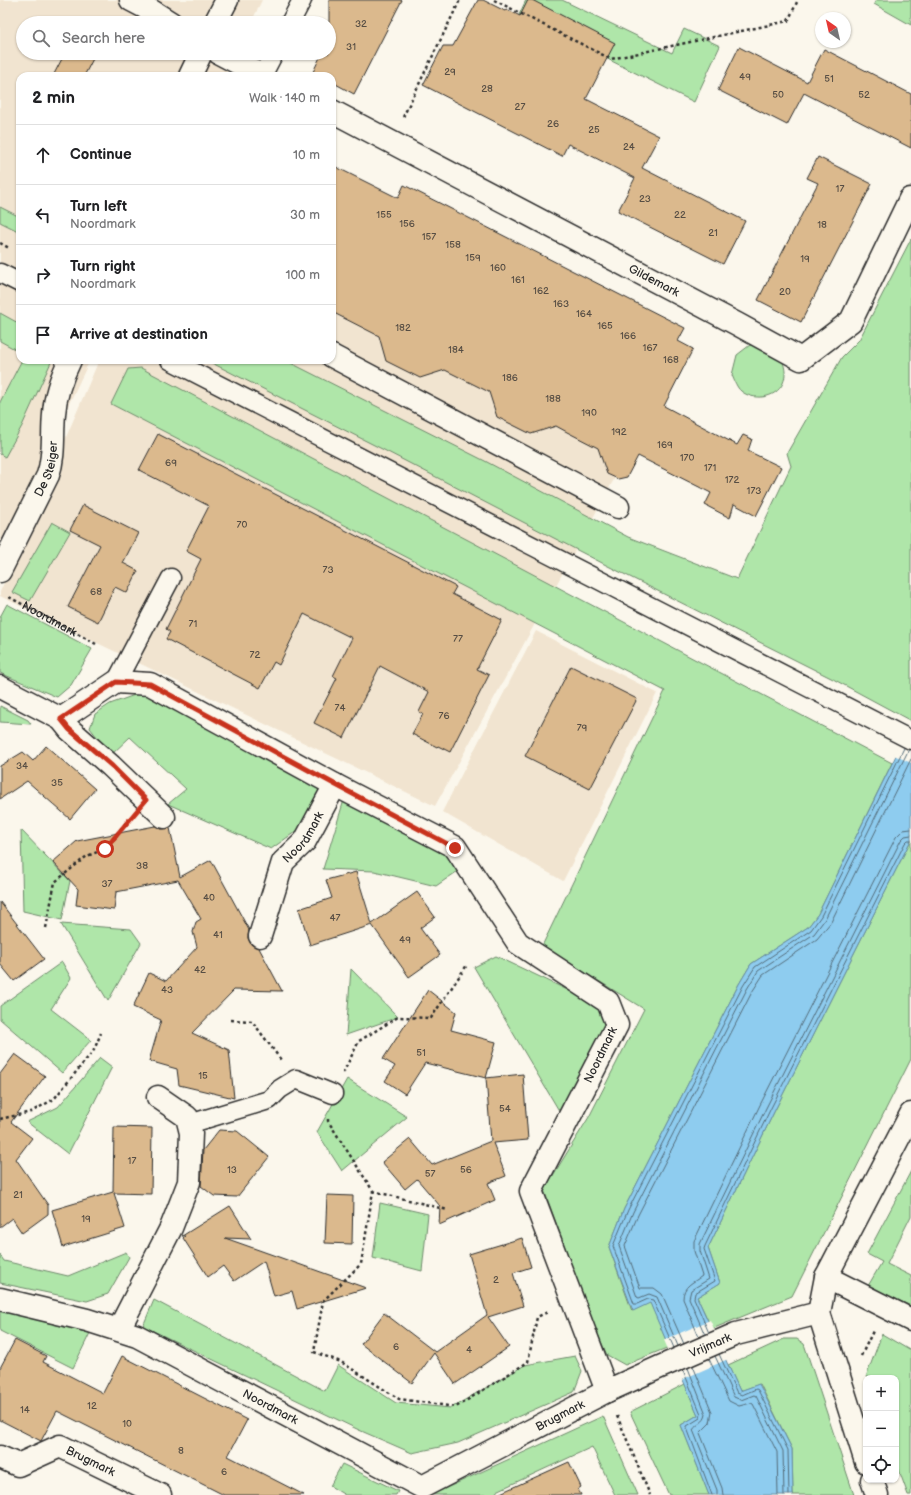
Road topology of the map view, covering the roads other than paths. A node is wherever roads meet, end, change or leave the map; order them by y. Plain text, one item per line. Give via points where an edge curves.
1 (131, 0) edge
2 (227, 0) edge
3 (302, 0) edge
4 (160, 16) edge
5 (219, 16) edge
6 (294, 16) edge
7 (198, 60) edge
8 (232, 60) edge
9 (271, 60) edge
10 (192, 72) edge
11 (255, 72) edge
12 (265, 72) edge
13 (336, 113) edge
14 (910, 199) dead end
15 (0, 273) edge
16 (16, 281) edge
17 (336, 358) edge
18 (68, 364) edge
19 (178, 364) edge
20 (618, 507) dead end
21 (0, 571) edge
22 (171, 578) dead end
23 (116, 682) junction
24 (0, 687) edge
25 (61, 719) junction
26 (911, 740) edge
27 (336, 785) junction
28 (164, 817) dead end
29 (260, 936) dead end
30 (333, 1094) road end
31 (158, 1097) dead end
32 (911, 1114) edge
33 (189, 1124) junction
34 (826, 1277) junction
35 (0, 1299) edge
36 (819, 1313) junction
37 (911, 1320) edge
38 (119, 1329) junction
39 (607, 1391) junction
40 (863, 1452) edge
41 (0, 1457) edge
42 (873, 1483) edge
43 (419, 1491) edge
44 (160, 1495) edge
45 (877, 1495) edge

1 - 4 street
2 - 5 street
3 - 6 lane
7 - 10 street
8 - 11 street
9 - 12 lane
13 - 14 street, Gildemark via 801,359 852,322
15 - 16 lane
17 - 20 street
18 - 21 street, De Steiger via 62,375 54,412 52,462 48,475
19 - 26 lane
22 - 23 lane
23 - 25 street
23 - 27 street, Noordmark via 150,684
24 - 25 street
25 - 28 street
27 - 29 street, Noordmark via 305,840 283,862
27 - 39 street, Noordmark via 455,848 518,943 608,1002 617,1025 531,1191
30 - 33 lane via 296,1078 269,1100
31 - 33 street via 187,1117
32 - 34 street
33 - 38 street via 190,1182 171,1228
34 - 36 street
34 - 37 street
35 - 38 street, Noordmark
36 - 39 street, Vrijmark via 736,1334
36 - 40 street
38 - 43 street, Noordmark via 137,1336
39 - 43 street, Brugmark
41 - 44 street, Brugmark via 18,1465 60,1446
42 - 45 street

